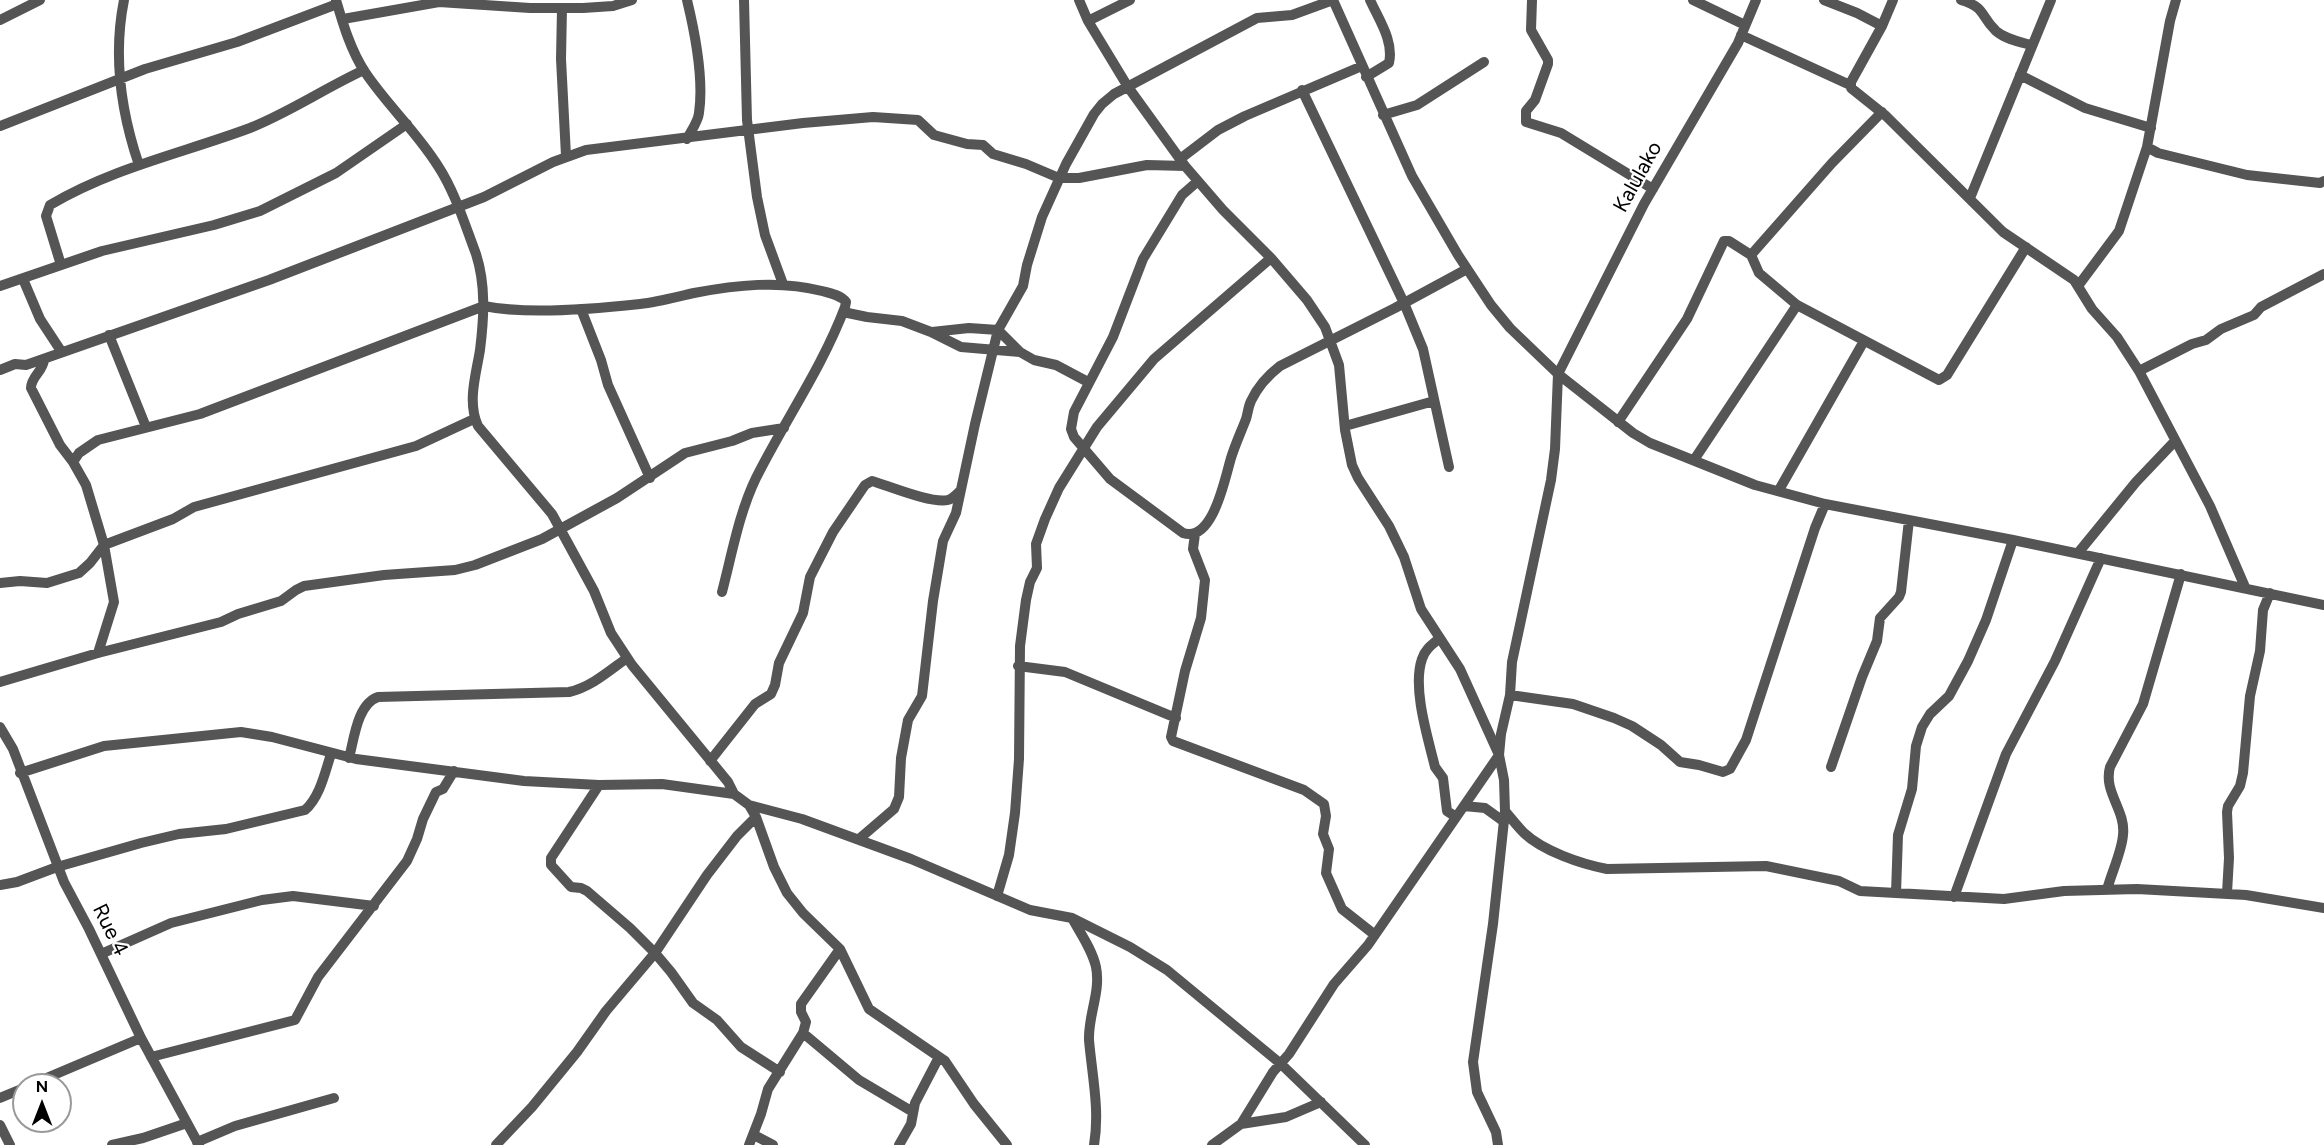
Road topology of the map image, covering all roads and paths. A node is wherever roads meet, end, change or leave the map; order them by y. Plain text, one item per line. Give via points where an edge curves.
1 (40, 0) edge
2 (124, 0) edge
3 (632, 0) edge
4 (687, 0) edge
5 (744, 0) edge
6 (1079, 0) edge
7 (1130, 0) edge
8 (1333, 0) edge
9 (1371, 0) edge
10 (1532, 0) edge
11 (1692, 0) edge
12 (1756, 0) edge
13 (1824, 0) edge
14 (1893, 0) edge
15 (1961, 0) edge
16 (2050, 0) edge
17 (2176, 0) edge
18 (336, 2) edge
19 (562, 8) junction
20 (343, 19) junction
21 (0, 21) edge
22 (1088, 21) junction
23 (1882, 26) junction
24 (1743, 30) junction
25 (2031, 45) junction
26 (1484, 62) dead end
27 (1362, 66) junction
28 (364, 70) junction
29 (2020, 75) junction
30 (1366, 77) junction
31 (120, 80) junction
32 (1850, 85) junction
33 (1128, 87) junction
34 (1302, 90) junction
35 (1882, 112) junction
36 (1383, 115) junction
37 (406, 124) junction
38 (0, 126) edge
39 (2151, 128) junction
40 (748, 131) junction
41 (687, 139) junction
42 (2147, 147) junction
43 (566, 156) junction
44 (1182, 162) junction
45 (139, 165) junction
46 (1059, 178) junction
47 (1198, 182) junction
48 (2323, 184) edge
49 (1653, 189) junction
50 (1970, 198) junction
51 (457, 207) junction
52 (2026, 247) junction
53 (1750, 255) junction
54 (1271, 258) junction
55 (61, 265) junction
56 (1467, 269) junction
57 (2324, 274) edge
58 (23, 279) junction
59 (783, 284) junction
60 (0, 286) edge
61 (2078, 286) junction
62 (1404, 303) junction
63 (1797, 305) junction
64 (484, 306) junction
65 (581, 309) junction
66 (843, 312) junction
67 (998, 330) junction
68 (932, 332) junction
69 (109, 335) junction
70 (1331, 340) junction
71 (1864, 341) junction
72 (61, 351) junction
73 (993, 351) junction
74 (1020, 352) junction
75 (44, 359) junction
76 (0, 370) edge
77 (2139, 371) junction
78 (1557, 374) junction
79 (1088, 382) junction
80 (1434, 401) junction
81 (474, 419) junction
82 (1618, 422) junction
83 (1345, 426) junction
84 (146, 427) junction
85 (784, 428) junction
86 (2175, 441) junction
87 (1084, 446) junction
88 (1694, 460) junction
89 (73, 462) junction
90 (1449, 467) dead end
91 (650, 478) junction
92 (1779, 490) junction
93 (960, 491) junction
94 (1825, 504) junction
95 (1909, 520) junction
96 (560, 529) junction
97 (1195, 534) junction
98 (2013, 540) junction
99 (104, 545) junction
100 (2078, 553) junction
101 (2101, 558) junction
102 (2181, 574) junction
103 (0, 583) edge
104 (2245, 587) junction
105 (722, 592) dead end
106 (2270, 593) junction
107 (2324, 605) edge
108 (1440, 638) junction
109 (98, 653) junction
110 (627, 658) junction
111 (1018, 666) junction
112 (0, 682) edge
113 (1510, 695) junction
114 (1176, 718) junction
115 (1, 729) edge
116 (331, 754) junction
117 (1499, 755) junction
118 (349, 758) junction
119 (710, 761) junction
120 (1831, 767) dead end
121 (454, 771) junction
122 (20, 773) junction
123 (599, 785) junction
124 (734, 794) junction
125 (749, 805) junction
126 (1464, 806) junction
127 (1504, 816) junction
128 (756, 817) junction
129 (1456, 817) junction
130 (859, 839) junction
131 (57, 867) junction
132 (0, 885) edge
133 (2107, 890) junction
134 (1896, 893) junction
135 (2227, 893) junction
136 (997, 896) junction
137 (1954, 897) junction
138 (374, 906) junction
139 (2324, 908) edge
140 (1072, 918) junction
141 (1375, 935) junction
142 (840, 949) junction
143 (655, 953) junction
144 (101, 954) junction
145 (803, 1033) junction
146 (141, 1038) junction
147 (151, 1057) junction
148 (939, 1057) junction
149 (1281, 1064) junction
150 (780, 1072) junction
151 (58, 1073) edge
152 (334, 1098) dead end
153 (1321, 1102) junction
154 (913, 1112) junction
155 (187, 1123) junction
156 (1241, 1124) junction
157 (0, 1125) edge
158 (752, 1140) edge
159 (198, 1143) edge
160 (10, 1145) edge
161 (112, 1145) edge
162 (496, 1145) edge
163 (773, 1145) edge
164 (899, 1145) edge
165 (1007, 1145) edge
166 (1094, 1145) edge
167 (1212, 1145) edge
168 (1365, 1145) edge
169 (1498, 1145) edge

1 - 21 street
2 - 31 street via 119,35
3 - 19 street via 613,6
4 - 41 street via 699,86 699,115
5 - 40 street
6 - 22 street
7 - 22 street
8 - 27 street
8 - 33 street via 1292,15 1257,18
9 - 30 street via 1391,55 1389,63
10 - 49 street via 1531,30 1548,64 1535,100 1526,111 1526,122 1561,133
11 - 24 street
12 - 24 street, Kalulako
13 - 23 street
14 - 23 street
15 - 25 street via 1978,6 1996,32
16 - 25 street
17 - 39 street
18 - 20 street
18 - 31 street via 237,42
19 - 20 street via 439,2
19 - 43 street
20 - 28 street
22 - 33 street
23 - 32 street
24 - 32 street
24 - 49 street, Kalulako
25 - 29 street
26 - 36 street via 1416,105
27 - 30 street
27 - 34 street
28 - 37 street
28 - 45 street via 252,127
29 - 39 street via 2085,108
29 - 50 street
30 - 36 street
31 - 38 street
31 - 45 street
32 - 35 street
33 - 44 street
33 - 46 street via 1102,104
34 - 44 street via 1218,130
34 - 62 street
35 - 50 street
35 - 53 street
36 - 56 street via 1427,205
37 - 51 street via 440,168
37 - 55 street via 336,173 260,211
39 - 42 street
40 - 41 street
40 - 46 street via 873,117 909,119 922,122 934,135 983,146 993,154
40 - 59 street via 765,235
41 - 43 street via 586,150
42 - 48 street via 2247,175
42 - 61 street via 2119,231
43 - 51 street
44 - 46 street
44 - 47 street
45 - 55 street via 50,205 46,216
46 - 67 street via 1042,218 1023,286
47 - 54 street
47 - 79 street via 1182,195 1143,259 1113,337
49 - 78 street, Kalulako
50 - 52 street via 2003,232
51 - 64 street via 479,265
51 - 69 street via 269,280
52 - 61 street
52 - 71 street via 1944,379
53 - 63 street via 1759,273
53 - 82 street via 1724,241 1687,319
54 - 70 street via 1307,300
54 - 87 street via 1154,359
55 - 58 street
56 - 62 street
56 - 78 street via 1510,328
57 - 77 street via 2261,307 2254,315
58 - 60 street
58 - 72 street via 40,320
59 - 65 street via 730,287 640,304
59 - 66 street via 843,298
61 - 77 street
62 - 70 street
62 - 80 street via 1423,349
63 - 71 street
63 - 88 street
64 - 65 street
64 - 81 street
64 - 84 street via 246,398
65 - 91 street via 608,385
66 - 68 street via 894,318
66 - 85 street via 824,356
67 - 68 street
67 - 73 street
67 - 74 street
68 - 73 street via 961,347
69 - 72 street
69 - 84 street
70 - 83 street via 1339,365
70 - 97 street via 1264,378 1250,403 1221,497 1203,529
71 - 92 street
72 - 75 street
73 - 74 street
73 - 93 street
74 - 79 street
75 - 76 street
75 - 89 street via 31,388
77 - 86 street
78 - 82 street
78 - 113 street via 1551,480 1512,662
79 - 87 street via 1071,429
80 - 83 street
80 - 90 street
81 - 96 street
81 - 99 street via 416,447 194,507
82 - 88 street via 1650,443
83 - 108 street via 1358,478 1389,526 1421,609
84 - 89 street via 98,440
85 - 91 street via 685,453
85 - 105 street via 746,503
86 - 100 street
86 - 104 street via 2210,506
87 - 97 street via 1110,479 1183,533
87 - 111 street via 1038,535 1037,568 1026,600
88 - 92 street via 1755,485
89 - 99 street via 86,484
91 - 96 street
92 - 94 street
93 - 119 street via 949,500 939,500 872,481 865,485 833,532 810,577 803,613 779,663 771,694 755,704
93 - 130 street via 944,541 922,696 908,720 899,797 894,809
94 - 95 street
94 - 113 street via 1746,740 1730,769 1723,772 1680,762 1632,726 1573,704
95 - 98 street
95 - 120 street via 1901,592 1880,618 1877,641
96 - 109 street via 464,568 304,586 282,602 221,622
96 - 110 street
97 - 114 street via 1193,549 1204,580 1202,608
98 - 100 street
98 - 134 street via 1968,661 1949,696 1922,727 1912,789 1898,835
99 - 103 street via 79,573 47,583
99 - 109 street via 114,602
100 - 101 street
101 - 102 street
101 - 137 street via 2055,661 2006,754
102 - 104 street
102 - 133 street via 2143,704 2107,779 2120,808 2124,835
104 - 106 street
106 - 107 street
106 - 135 street via 2250,696 2243,773 2227,812
108 - 117 street via 1460,669
108 - 129 street via 1422,657 1419,683 1435,767 1443,778 1448,811
109 - 112 street
110 - 118 street via 569,692 371,699 362,712
110 - 119 street
111 - 114 street via 1065,672
111 - 136 street via 1016,802 1009,855
113 - 117 street
114 - 141 street via 1173,741 1304,789 1324,804 1323,834 1329,849 1326,873 1342,909
115 - 122 street, Rue 4 via 13,749
116 - 118 street
116 - 122 street via 257,734 216,734 104,746
116 - 131 street via 318,790 305,810 226,829 179,834
117 - 126 street
117 - 127 street
118 - 121 street
119 - 124 street
121 - 123 street via 524,782
121 - 138 street via 443,789 436,792 407,861
122 - 131 street, Rue 4
123 - 124 street via 662,784
123 - 143 street via 550,863 570,887 587,891
124 - 125 street
125 - 128 street
125 - 130 street
126 - 127 street via 1485,808
126 - 129 street
127 - 134 street via 1539,844 1587,865 1607,869 1766,866 1839,881 1860,891
127 - 169 street via 1473,1062 1477,1092
128 - 142 street via 787,893
128 - 143 street via 707,875
129 - 141 street
130 - 136 street
131 - 132 street
131 - 144 street, Rue 4
133 - 135 street
133 - 137 street via 2004,899
134 - 137 street
135 - 139 street
136 - 140 street via 1030,910
138 - 144 street via 293,896 262,900 171,923
138 - 147 street via 318,977 295,1020
140 - 149 street via 1167,970
140 - 166 street via 1096,967 1096,999 1089,1038 1098,1117
141 - 149 street via 1334,984
142 - 145 street via 801,1004 806,1022
142 - 148 street via 869,1010
143 - 150 street via 693,1003 717,1020 741,1047
143 - 162 street via 532,1107
144 - 146 street, Rue 4
145 - 150 street
145 - 154 street via 859,1080
146 - 147 street, Rue 4
146 - 151 street
147 - 155 street, Rue 4
148 - 154 street
148 - 165 street
149 - 153 street
149 - 156 street
150 - 158 street via 768,1089
152 - 159 street via 235,1126
153 - 156 street via 1286,1117
153 - 168 street
154 - 164 street
155 - 159 street, Rue 4
155 - 161 street
156 - 167 street
157 - 160 street
158 - 163 street

